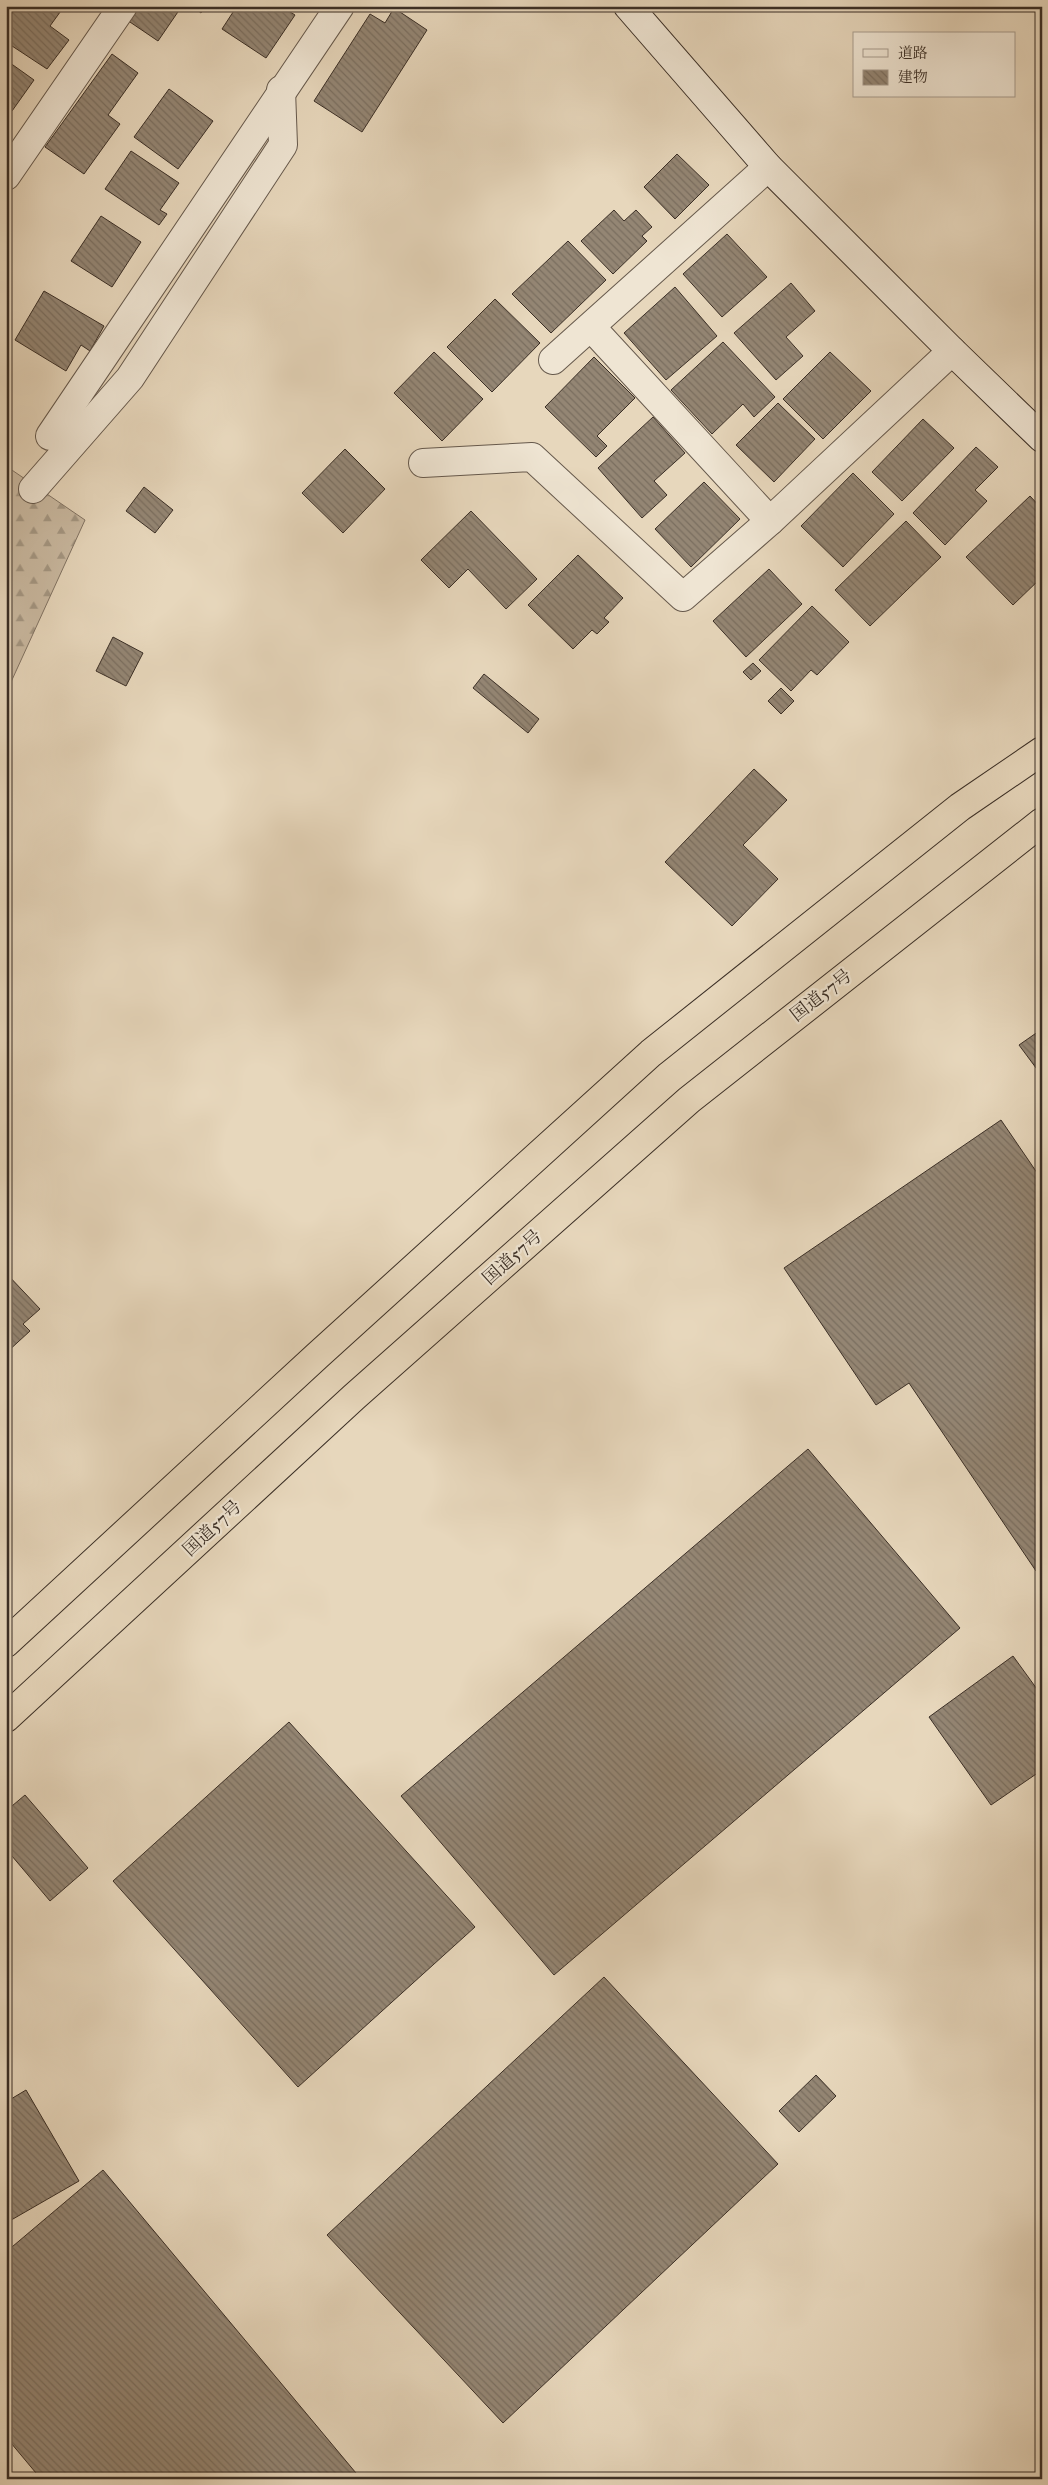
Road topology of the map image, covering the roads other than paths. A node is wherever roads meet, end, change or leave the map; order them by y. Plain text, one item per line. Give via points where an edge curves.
1 (123, 6) edge
2 (340, 6) edge
3 (628, 6) edge
4 (281, 90) junction
5 (768, 167) junction
6 (6, 176) edge
7 (590, 328) junction
8 (952, 352) junction
9 (553, 360) dead end
10 (50, 436) dead end
11 (1042, 438) edge
12 (423, 463) dead end
13 (33, 489) dead end
14 (770, 521) junction
15 (1042, 751) edge
16 (1042, 822) edge
17 (6, 1643) edge
18 (6, 1718) edge

1 - 6 street
2 - 4 street
3 - 5 street
4 - 10 street
4 - 13 street via 283,145 130,378
5 - 7 street
5 - 8 street
7 - 9 street
7 - 14 street
8 - 11 street
8 - 14 street
12 - 14 street via 532,457 683,598
15 - 17 highway via 960,807 651,1053 316,1356
16 - 18 highway, 国道57号 via 689,1100 354,1397

